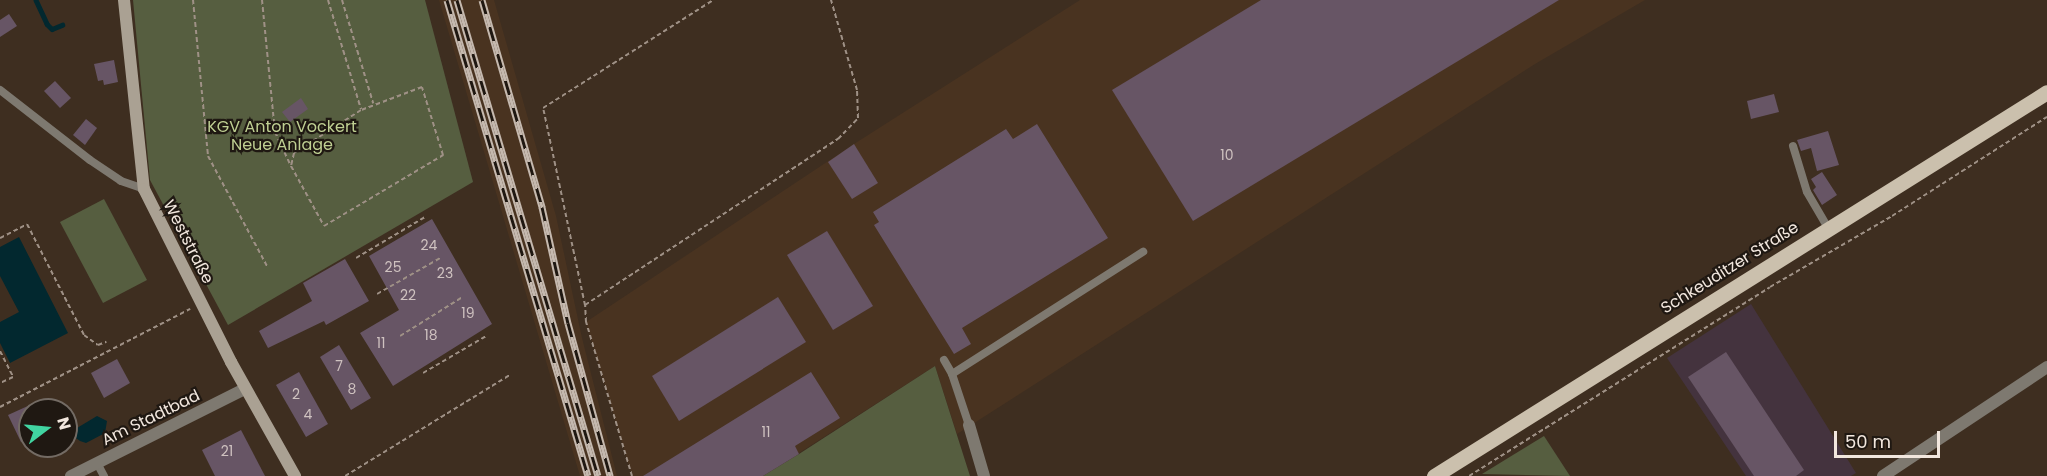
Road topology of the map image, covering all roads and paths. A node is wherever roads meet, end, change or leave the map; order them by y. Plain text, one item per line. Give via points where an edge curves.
1 (124, 0) edge
2 (193, 0) edge
3 (262, 0) edge
4 (328, 0) edge
5 (342, 0) edge
6 (713, 0) edge
7 (831, 0) edge
8 (0, 90) edge
9 (2047, 92) edge
10 (373, 103) junction
11 (361, 110) junction
12 (2047, 117) edge
13 (1792, 146) dead end
14 (291, 166) junction
15 (144, 189) junction
16 (425, 217) dead end
17 (1828, 228) junction
18 (0, 238) edge
19 (1143, 252) dead end
20 (356, 258) dead end
21 (440, 258) dead end
22 (268, 268) dead end
23 (377, 294) dead end
24 (461, 298) dead end
25 (201, 303) junction
26 (585, 304) junction
27 (400, 336) dead end
28 (486, 336) dead end
29 (106, 342) dead end
30 (0, 351) edge
31 (944, 360) dead end
32 (2047, 367) edge
33 (423, 374) dead end
34 (510, 375) dead end
35 (952, 375) junction
36 (0, 383) edge
37 (245, 389) junction
38 (0, 406) edge
39 (969, 425) joint
40 (97, 463) junction
41 (1476, 472) junction
42 (71, 476) edge
43 (104, 476) edge
44 (295, 476) edge
45 (345, 476) edge
46 (632, 476) edge
47 (984, 476) edge
48 (1434, 476) edge
49 (1469, 476) edge
50 (1479, 476) edge
51 (1883, 476) edge

1 - 15 main road, Weststraße
2 - 22 path via 208,156
3 - 14 path via 275,132
4 - 11 path
5 - 10 path
6 - 26 path via 543,108
7 - 26 path via 857,90 858,118 838,139
8 - 15 lane via 90,160 120,180
9 - 17 main road, Schkeuditzer Straße
10 - 11 path
10 - 14 path via 422,87 443,155 324,226
11 - 14 path via 294,153
12 - 41 path
13 - 17 lane via 1807,192
15 - 25 main road, Weststraße
16 - 20 path
17 - 48 main road, Schkeuditzer Straße
18 - 29 path via 27,224 84,334 98,345
19 - 35 lane
21 - 23 path
24 - 27 path
25 - 37 main road, Weststraße
25 - 38 path
26 - 46 path via 586,322
28 - 33 path
30 - 36 path via 13,376
31 - 35 lane
32 - 51 street
34 - 45 path
35 - 39 lane
37 - 40 street, Am Stadtbad
37 - 44 main road, Weststraße
39 - 47 street
40 - 42 street, Am Stadtbad
40 - 43 lane
41 - 49 path
41 - 50 path

